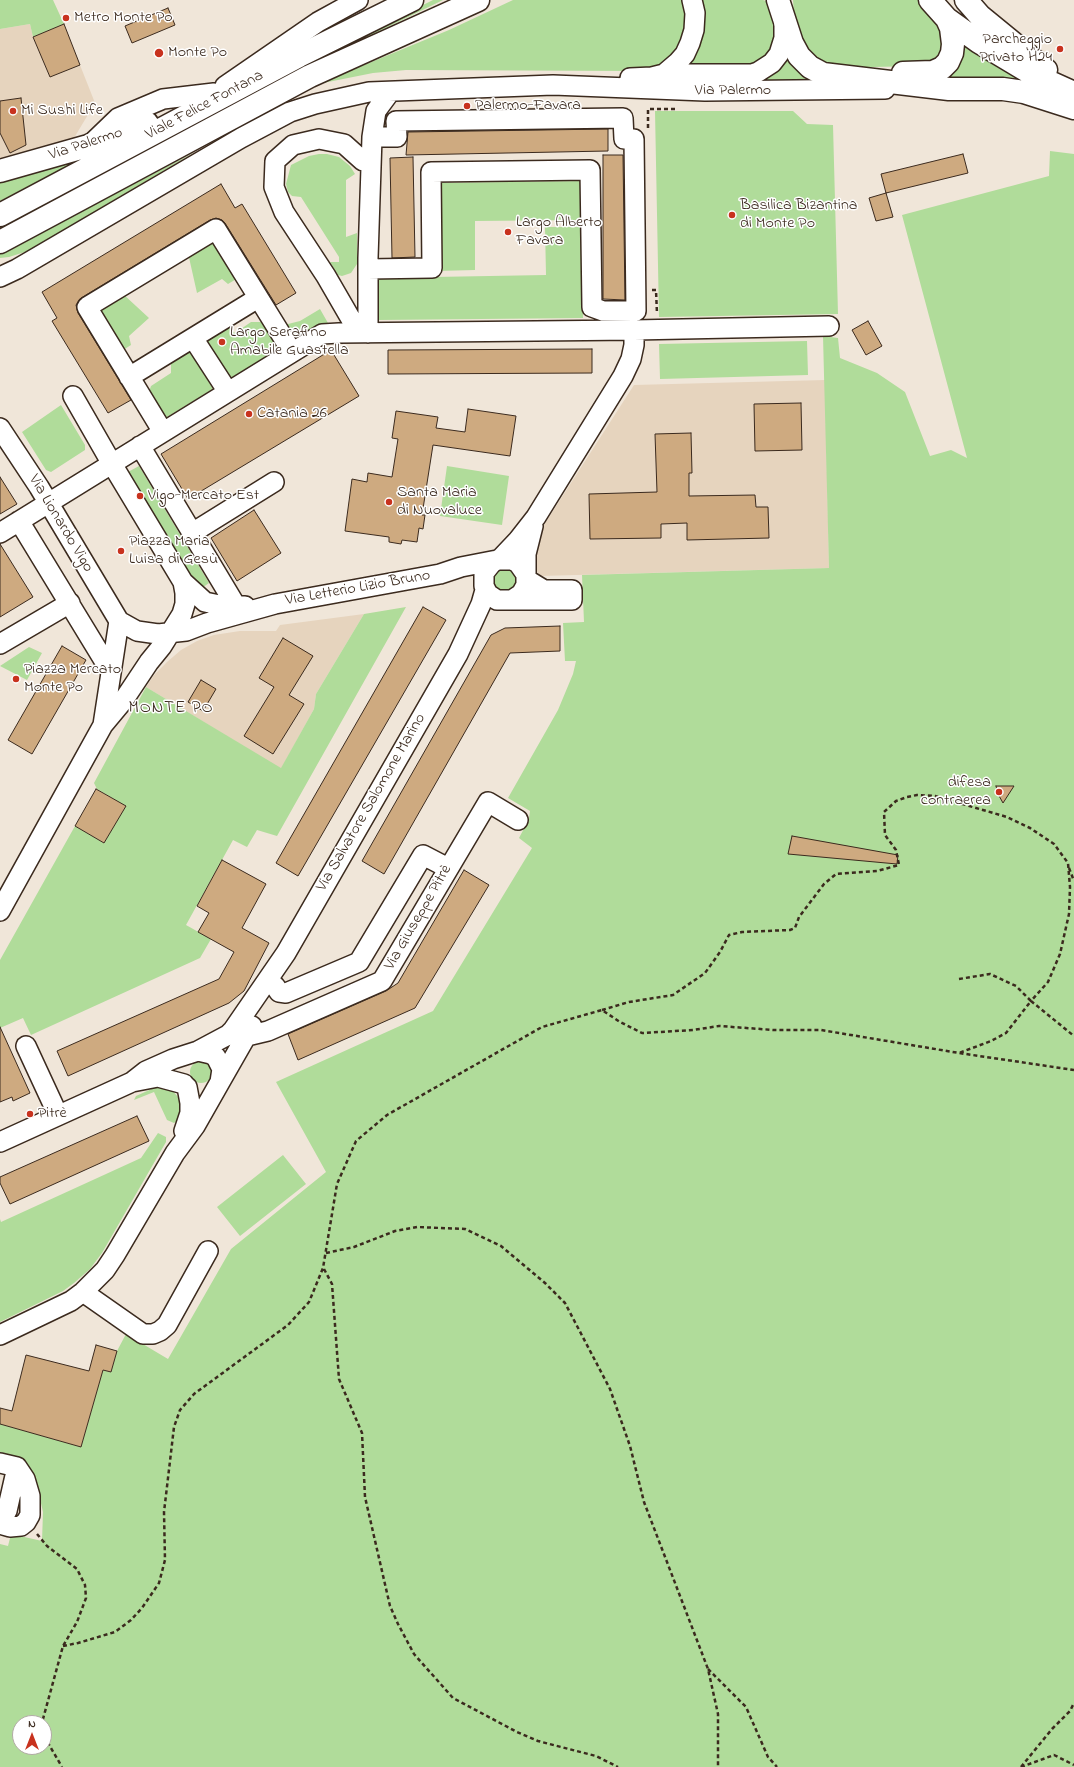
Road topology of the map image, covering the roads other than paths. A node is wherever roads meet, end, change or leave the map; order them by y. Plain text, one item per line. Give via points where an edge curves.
1 (357, 0) edge
2 (412, 0) edge
3 (692, 0) edge
4 (930, 0) edge
5 (966, 0) edge
6 (476, 1) edge
7 (781, 9) edge
8 (947, 19) junction
9 (284, 63) junction
10 (928, 73) junction
11 (664, 74) junction
12 (884, 81) junction
13 (837, 82) junction
14 (553, 86) junction
15 (949, 89) junction
16 (390, 92) junction
17 (214, 93) junction
18 (1074, 97) edge
19 (154, 134) junction
20 (372, 137) junction
21 (363, 161) dead end
22 (0, 171) edge
23 (0, 215) edge
24 (0, 242) edge
25 (368, 268) junction
26 (6, 272) edge
27 (258, 298) junction
28 (829, 326) dead end
29 (634, 330) junction
30 (363, 333) junction
31 (193, 338) junction
32 (292, 352) junction
33 (129, 377) junction
34 (228, 392) junction
35 (74, 396) dead end
36 (0, 428) edge
37 (163, 432) junction
38 (140, 446) junction
39 (112, 464) junction
40 (274, 482) dead end
41 (49, 503) junction
42 (536, 517) junction
43 (19, 521) junction
44 (0, 532) edge
45 (192, 533) junction
46 (499, 559) junction
47 (440, 574) junction
48 (526, 576) junction
49 (183, 582) junction
50 (484, 588) junction
51 (510, 601) junction
52 (70, 603) junction
53 (275, 604) junction
54 (236, 606) junction
55 (119, 621) junction
56 (170, 632) junction
57 (0, 644) edge
58 (458, 654) junction
59 (111, 672) junction
60 (103, 726) junction
61 (518, 820) dead end
62 (448, 868) junction
63 (407, 881) junction
64 (432, 896) junction
65 (0, 911) edge
66 (286, 953) junction
67 (359, 962) junction
68 (325, 977) junction
69 (382, 981) junction
70 (275, 986) junction
71 (336, 1001) junction
72 (247, 1036) junction
73 (26, 1046) dead end
74 (194, 1053) junction
75 (132, 1082) junction
76 (218, 1084) junction
77 (185, 1085) junction
78 (58, 1115) junction
79 (1, 1141) edge
80 (175, 1153) junction
81 (208, 1251) dead end
82 (83, 1292) junction
83 (0, 1335) edge
84 (9, 1465) edge
85 (0, 1509) edge
86 (0, 1524) edge

1 - 17 street via 318,22
2 - 9 main road, Viale Felice Fontana
3 - 11 street via 695,13 690,43 685,54
4 - 8 main road
5 - 18 main road via 980,16
6 - 24 main road via 310,76
7 - 11 street via 784,38 779,54 772,63 758,72
7 - 13 main road via 799,56
8 - 10 main road via 953,44 951,58 942,68
8 - 18 main road via 979,42
9 - 17 main road, Via Palermo
9 - 19 main road, Viale Felice Fontana
10 - 12 street
10 - 13 main road
11 - 14 street
12 - 13 main road
12 - 15 main road
13 - 14 street, Via Palermo via 705,91
13 - 15 street, Via Palermo
14 - 16 street, Via Palermo
15 - 18 main road, Via Palermo via 1003,89
16 - 20 street via 376,111
16 - 26 street, Via Palermo via 369,92 290,112
17 - 19 street
17 - 22 main road, Via Palermo via 88,146
19 - 23 main road, Viale Felice Fontana
20 - 25 street
20 - 25 street via 396,137 396,121 623,118 624,139 634,139 636,311 603,311 592,307 590,170 431,172 432,268
21 - 30 street via 344,144 319,139 293,145 275,161 274,187 284,212
25 - 30 street
27 - 31 street
27 - 32 street
27 - 33 street via 216,228 188,245 87,308
28 - 29 street
29 - 30 street
29 - 42 street via 631,359 623,376
30 - 32 street via 322,334
31 - 33 street
31 - 34 street
32 - 34 street
33 - 37 street
34 - 37 street
35 - 39 street
36 - 41 street, Via Lionardo Vigo
37 - 38 street
38 - 39 street
38 - 45 street
39 - 41 street
39 - 49 street
40 - 45 street
41 - 43 street
41 - 55 street, Via Lionardo Vigo
42 - 46 street
42 - 48 street via 527,548
43 - 44 street
43 - 52 street
45 - 54 street
46 - 47 street
46 - 48 street via 518,563
46 - 50 street via 484,573
47 - 50 street via 466,575 477,580
47 - 53 street, Via Letterio Lizio Bruno
48 - 51 street via 524,589 517,598
48 - 51 street via 544,590 572,590 572,600
49 - 54 street via 205,602
49 - 56 street via 185,604 182,614
50 - 51 street via 497,600
50 - 58 street via 481,604
51 - 58 street via 488,614
52 - 57 street
52 - 59 street
53 - 54 street
53 - 56 street via 186,631
55 - 56 street via 143,632
55 - 59 street
56 - 60 street
58 - 66 street, Via Salvatore Salomone Marino
59 - 60 street
60 - 65 street
61 - 62 street, Via Giuseppe Pitrè via 488,802
62 - 63 street via 423,855
62 - 64 street, Via Giuseppe Pitrè
63 - 64 street
63 - 67 street
64 - 69 street, Via Giuseppe Pitrè
66 - 70 street
66 - 74 street via 234,1030
67 - 68 street
67 - 69 street
68 - 70 street via 286,993 279,992
68 - 71 street
69 - 71 street, Via Giuseppe Pitrè
70 - 72 street
71 - 72 street, Via Giuseppe Pitrè via 268,1031
72 - 76 street
73 - 78 street
74 - 75 street via 146,1071
74 - 76 street via 205,1052 216,1057 222,1069
74 - 77 street via 181,1065 180,1071
75 - 77 street via 158,1077
75 - 78 street
76 - 77 street via 212,1090 201,1093
76 - 80 street via 195,1126
77 - 80 street via 190,1113
78 - 79 street
80 - 82 street via 115,1256
81 - 82 street via 167,1325 154,1334 143,1334
82 - 83 street via 56,1309
84 - 85 street via 8,1511
84 - 86 street via 25,1479 30,1496 30,1515 26,1522 16,1527

